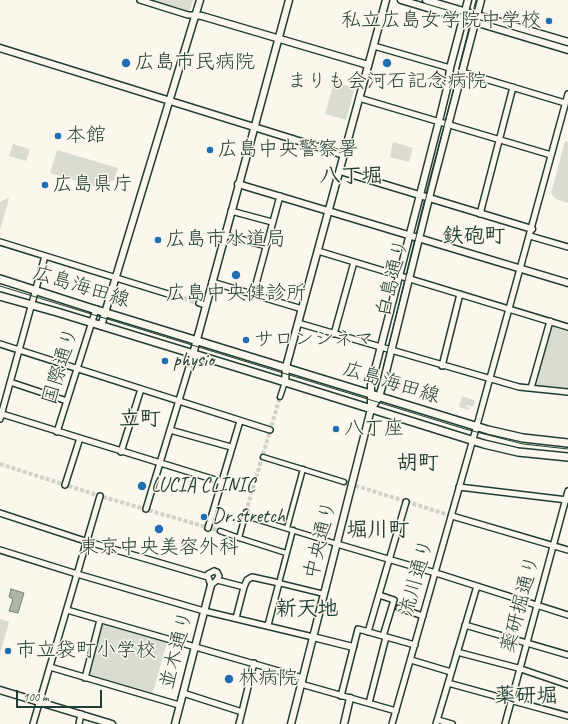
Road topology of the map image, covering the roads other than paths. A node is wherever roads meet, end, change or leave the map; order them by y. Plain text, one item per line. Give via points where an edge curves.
1 (140, 0) edge
2 (200, 0) edge
3 (289, 0) edge
4 (386, 0) edge
5 (401, 0) edge
6 (426, 0) edge
7 (468, 0) edge
8 (481, 0) edge
9 (195, 15) junction
10 (477, 15) junction
11 (464, 16) junction
12 (475, 22) junction
13 (278, 39) junction
14 (568, 42) edge
15 (374, 46) junction
16 (0, 48) edge
17 (568, 50) edge
18 (368, 65) junction
19 (450, 68) junction
20 (462, 72) junction
21 (513, 87) junction
22 (568, 94) edge
23 (360, 98) junction
24 (170, 100) junction
25 (565, 103) junction
26 (439, 121) junction
27 (448, 124) junction
28 (254, 126) junction
29 (499, 139) junction
30 (344, 155) junction
31 (551, 155) junction
32 (340, 171) junction
33 (238, 184) junction
34 (420, 195) junction
35 (280, 196) junction
36 (429, 198) junction
37 (231, 211) junction
38 (329, 211) junction
39 (480, 214) junction
40 (272, 222) junction
41 (531, 232) junction
42 (225, 235) junction
43 (410, 236) junction
44 (420, 238) junction
45 (0, 242) edge
46 (266, 246) junction
47 (568, 247) edge
48 (318, 251) junction
49 (45, 256) junction
50 (354, 262) junction
51 (521, 269) junction
52 (400, 276) junction
53 (116, 278) junction
54 (0, 279) edge
55 (409, 279) junction
56 (212, 282) junction
57 (568, 284) edge
58 (35, 290) junction
59 (168, 294) tunnel mouth
60 (460, 294) junction
61 (253, 295) junction
62 (0, 296) edge
63 (199, 303) tunnel mouth
64 (31, 305) junction
65 (206, 305) junction
66 (510, 309) junction
67 (96, 310) junction
68 (302, 310) junction
69 (105, 312) junction
70 (550, 321) junction
71 (92, 323) junction
72 (298, 324) junction
73 (101, 326) junction
74 (568, 327) edge
75 (334, 334) junction
76 (196, 340) junction
77 (0, 344) edge
78 (382, 348) junction
79 (18, 350) junction
80 (391, 351) junction
81 (193, 354) junction
82 (442, 366) junction
83 (286, 367) junction
84 (77, 369) junction
85 (490, 380) junction
86 (10, 382) junction
87 (285, 382) junction
88 (532, 388) junction
89 (141, 389) junction
90 (568, 392) edge
91 (370, 393) junction
92 (280, 397) tunnel mouth
93 (379, 397) junction
94 (67, 401) junction
95 (179, 401) junction
96 (370, 409) junction
97 (1, 417) edge
98 (240, 421) junction
99 (477, 426) junction
100 (170, 430) junction
101 (270, 430) dead end
102 (57, 432) junction
103 (80, 438) junction
104 (473, 441) junction
105 (568, 443) edge
106 (231, 447) junction
107 (121, 452) junction
108 (263, 457) dead end
109 (568, 457) edge
110 (160, 464) junction
111 (303, 469) junction
112 (222, 482) junction
113 (344, 482) tunnel mouth
114 (65, 485) dead end
115 (459, 487) junction
116 (568, 491) edge
117 (100, 496) dead end
118 (567, 500) edge
119 (406, 502) dead end
120 (146, 510) dead end
121 (0, 513) edge
122 (452, 516) junction
123 (208, 528) dead end
124 (287, 528) junction
125 (293, 530) junction
126 (220, 531) tunnel mouth
127 (239, 538) junction
128 (86, 541) junction
129 (336, 544) junction
130 (553, 546) junction
131 (0, 550) edge
132 (568, 550) edge
133 (286, 553) junction
134 (390, 560) junction
135 (436, 573) junction
136 (77, 574) junction
137 (208, 576) junction
138 (217, 580) junction
139 (279, 583) junction
140 (211, 584) junction
141 (477, 586) junction
142 (244, 587) junction
143 (324, 594) junction
144 (379, 596) junction
145 (536, 605) junction
146 (399, 608) dead end
147 (67, 610) junction
148 (204, 611) junction
149 (568, 615) edge
150 (423, 616) junction
151 (236, 618) junction
152 (100, 620) junction
153 (268, 625) junction
154 (465, 625) junction
155 (368, 632) junction
156 (384, 636) junction
157 (313, 637) junction
158 (528, 643) junction
159 (415, 645) junction
160 (195, 646) junction
161 (353, 647) junction
162 (457, 652) junction
163 (568, 655) edge
164 (410, 660) junction
165 (254, 663) junction
166 (50, 667) junction
167 (520, 669) junction
168 (451, 672) junction
169 (85, 678) junction
170 (302, 681) junction
171 (448, 683) junction
172 (568, 685) edge
173 (0, 690) edge
174 (183, 693) junction
175 (341, 696) junction
176 (350, 698) junction
177 (512, 700) junction
178 (39, 701) junction
179 (369, 703) junction
180 (180, 705) junction
181 (396, 711) junction
182 (242, 712) junction
183 (81, 714) junction
184 (568, 716) edge
185 (437, 722) edge
186 (33, 724) edge
187 (79, 724) edge
188 (112, 724) edge
189 (175, 724) edge
190 (238, 724) edge
191 (291, 724) edge
192 (344, 724) edge
193 (392, 724) edge
194 (452, 724) edge
195 (505, 724) edge

1 - 9 street
2 - 9 street
3 - 13 street
4 - 15 street
5 - 11 street
6 - 11 street
7 - 11 street, 白島通り
8 - 10 street, 白島通り
9 - 13 street
9 - 24 street
10 - 11 street
10 - 12 street, 白島通り
10 - 14 street
11 - 12 street
11 - 19 street, 白島通り
12 - 17 street
12 - 20 street, 白島通り
13 - 18 street
13 - 28 street
15 - 18 street
15 - 19 street
16 - 24 street
18 - 23 street
19 - 26 street, 白島通り
20 - 21 street
20 - 27 street, 白島通り
21 - 25 street
21 - 29 street
22 - 25 street, 流川通り
23 - 26 street
23 - 30 street
24 - 28 street
24 - 53 street
25 - 31 street, 流川通り
26 - 27 street
26 - 34 street, 白島通り
27 - 29 street
27 - 36 street, 白島通り
28 - 30 street
28 - 33 street
29 - 31 street
29 - 39 street
30 - 32 street
31 - 41 street, 流川通り
32 - 34 street
32 - 38 street
33 - 35 street
33 - 37 street
34 - 36 street
34 - 43 street, 白島通り
35 - 38 street
35 - 40 street
36 - 39 street
36 - 44 street, 白島通り
37 - 40 street
37 - 42 street
38 - 43 street
38 - 48 street
39 - 41 street
40 - 46 street
41 - 47 street
41 - 51 street, 流川通り
42 - 46 street
42 - 56 street
43 - 44 street
43 - 52 street, 白島通り
44 - 51 street
44 - 55 street, 白島通り
45 - 49 street
46 - 61 street
48 - 50 street
48 - 68 street
49 - 53 street
49 - 58 street
50 - 52 street
50 - 75 street
51 - 57 street
51 - 66 street, 流川通り
52 - 55 street
52 - 78 street, 白島通り
53 - 59 street
53 - 69 street
54 - 58 main road, 広島海田線
55 - 60 street
55 - 80 street, 白島通り
56 - 61 street
56 - 65 street
58 - 64 street
58 - 67 main road, 広島海田線
60 - 66 street
60 - 82 street
61 - 68 street
62 - 64 main road, 広島海田線
63 - 65 street
64 - 71 main road, 広島海田線
64 - 79 street
65 - 76 street
66 - 70 street
66 - 85 street, 流川通り
67 - 69 main road, 広島海田線
67 - 71 street, 国際通り
68 - 72 street
69 - 73 street
69 - 76 main road, 広島海田線
70 - 74 street
70 - 88 street
71 - 73 main road, 広島海田線
71 - 84 street, 国際通り
72 - 75 street
72 - 83 street
73 - 81 main road, 広島海田線
75 - 78 street
76 - 81 street
76 - 83 main road, 広島海田線
77 - 79 street
78 - 80 street
78 - 91 street, 白島通り
79 - 84 street
79 - 86 street
80 - 82 street
80 - 93 street, 白島通り
81 - 87 main road, 広島海田線
81 - 95 street
82 - 85 street
83 - 87 street
83 - 91 main road, 広島海田線
84 - 89 street
84 - 94 street, 国際通り
85 - 88 street
85 - 99 street, 流川通り
86 - 94 street
86 - 97 street
87 - 92 street
87 - 96 main road, 広島海田線
88 - 90 street
89 - 95 street
89 - 107 street
91 - 93 main road, 広島海田線
91 - 96 street, 白島通り
93 - 96 street, 白島通り
93 - 99 main road, 広島海田線
94 - 102 street, 国際通り
95 - 98 street
95 - 100 street
96 - 104 main road, 広島海田線
96 - 129 street, 中央通り
97 - 102 street
98 - 101 street
98 - 106 street
99 - 104 street, 流川通り
99 - 105 main road, 広島海田線 via 523,438
100 - 106 street
100 - 110 street
102 - 103 street
103 - 107 street
103 - 114 street
104 - 109 main road, 広島海田線 via 518,452
104 - 115 street, 流川通り
106 - 112 street
107 - 110 street
108 - 111 street
110 - 112 street
110 - 120 street
111 - 113 street
111 - 124 street
112 - 123 street
115 - 118 street
115 - 122 street, 流川通り
116 - 118 street, 薬研掘通り
117 - 128 street
118 - 130 street, 薬研掘通り
119 - 134 street
121 - 128 street
122 - 130 street
122 - 135 street, 流川通り
124 - 125 street
124 - 127 street via 246,514
125 - 129 street
125 - 133 street
126 - 127 street
127 - 133 street
128 - 136 street
128 - 137 street
129 - 134 street
129 - 143 street, 中央通り
130 - 132 street
130 - 145 street, 薬研掘通り
131 - 136 street
133 - 139 street
134 - 135 street
134 - 144 street
135 - 141 street
135 - 150 street, 流川通り
136 - 147 street
136 - 148 street
137 - 138 street via 210,572 217,572
137 - 140 street
138 - 140 street
138 - 142 street
139 - 142 street via 252,577 247,580
139 - 143 street
139 - 153 street
140 - 148 street, 並木通り
141 - 145 street
141 - 154 street
142 - 151 street
143 - 157 street, 中央通り
144 - 155 street
144 - 156 street via 394,600
145 - 149 street
145 - 158 street, 薬研掘通り
146 - 150 street
147 - 152 street
147 - 166 street
148 - 151 street
148 - 160 street, 並木通り
150 - 159 street, 流川通り
151 - 153 street
152 - 160 street
152 - 169 street
153 - 157 street
154 - 158 street
154 - 162 street
155 - 156 street
155 - 161 street via 358,629
156 - 159 street
156 - 179 street
157 - 161 street
157 - 170 street, 中央通り
158 - 163 street
158 - 167 street, 薬研掘通り
159 - 164 street, 流川通り
160 - 165 street
160 - 174 street, 並木通り
161 - 175 street
162 - 167 street
162 - 168 street
164 - 168 street
164 - 181 street, 流川通り
165 - 170 street
165 - 182 street
166 - 169 street
166 - 178 street
167 - 172 street
167 - 177 street, 薬研掘通り
168 - 171 street
169 - 180 street
170 - 175 street
170 - 191 street, 中央通り
171 - 177 street
171 - 185 street
173 - 178 street
174 - 180 street, 並木通り
174 - 182 street
175 - 176 street
176 - 179 street
176 - 192 street
177 - 184 street
177 - 195 street, 薬研掘通り
178 - 183 street
178 - 186 street
179 - 181 street
180 - 189 street, 並木通り
181 - 193 street, 流川通り
182 - 190 street
183 - 187 street
183 - 188 street
185 - 194 street

